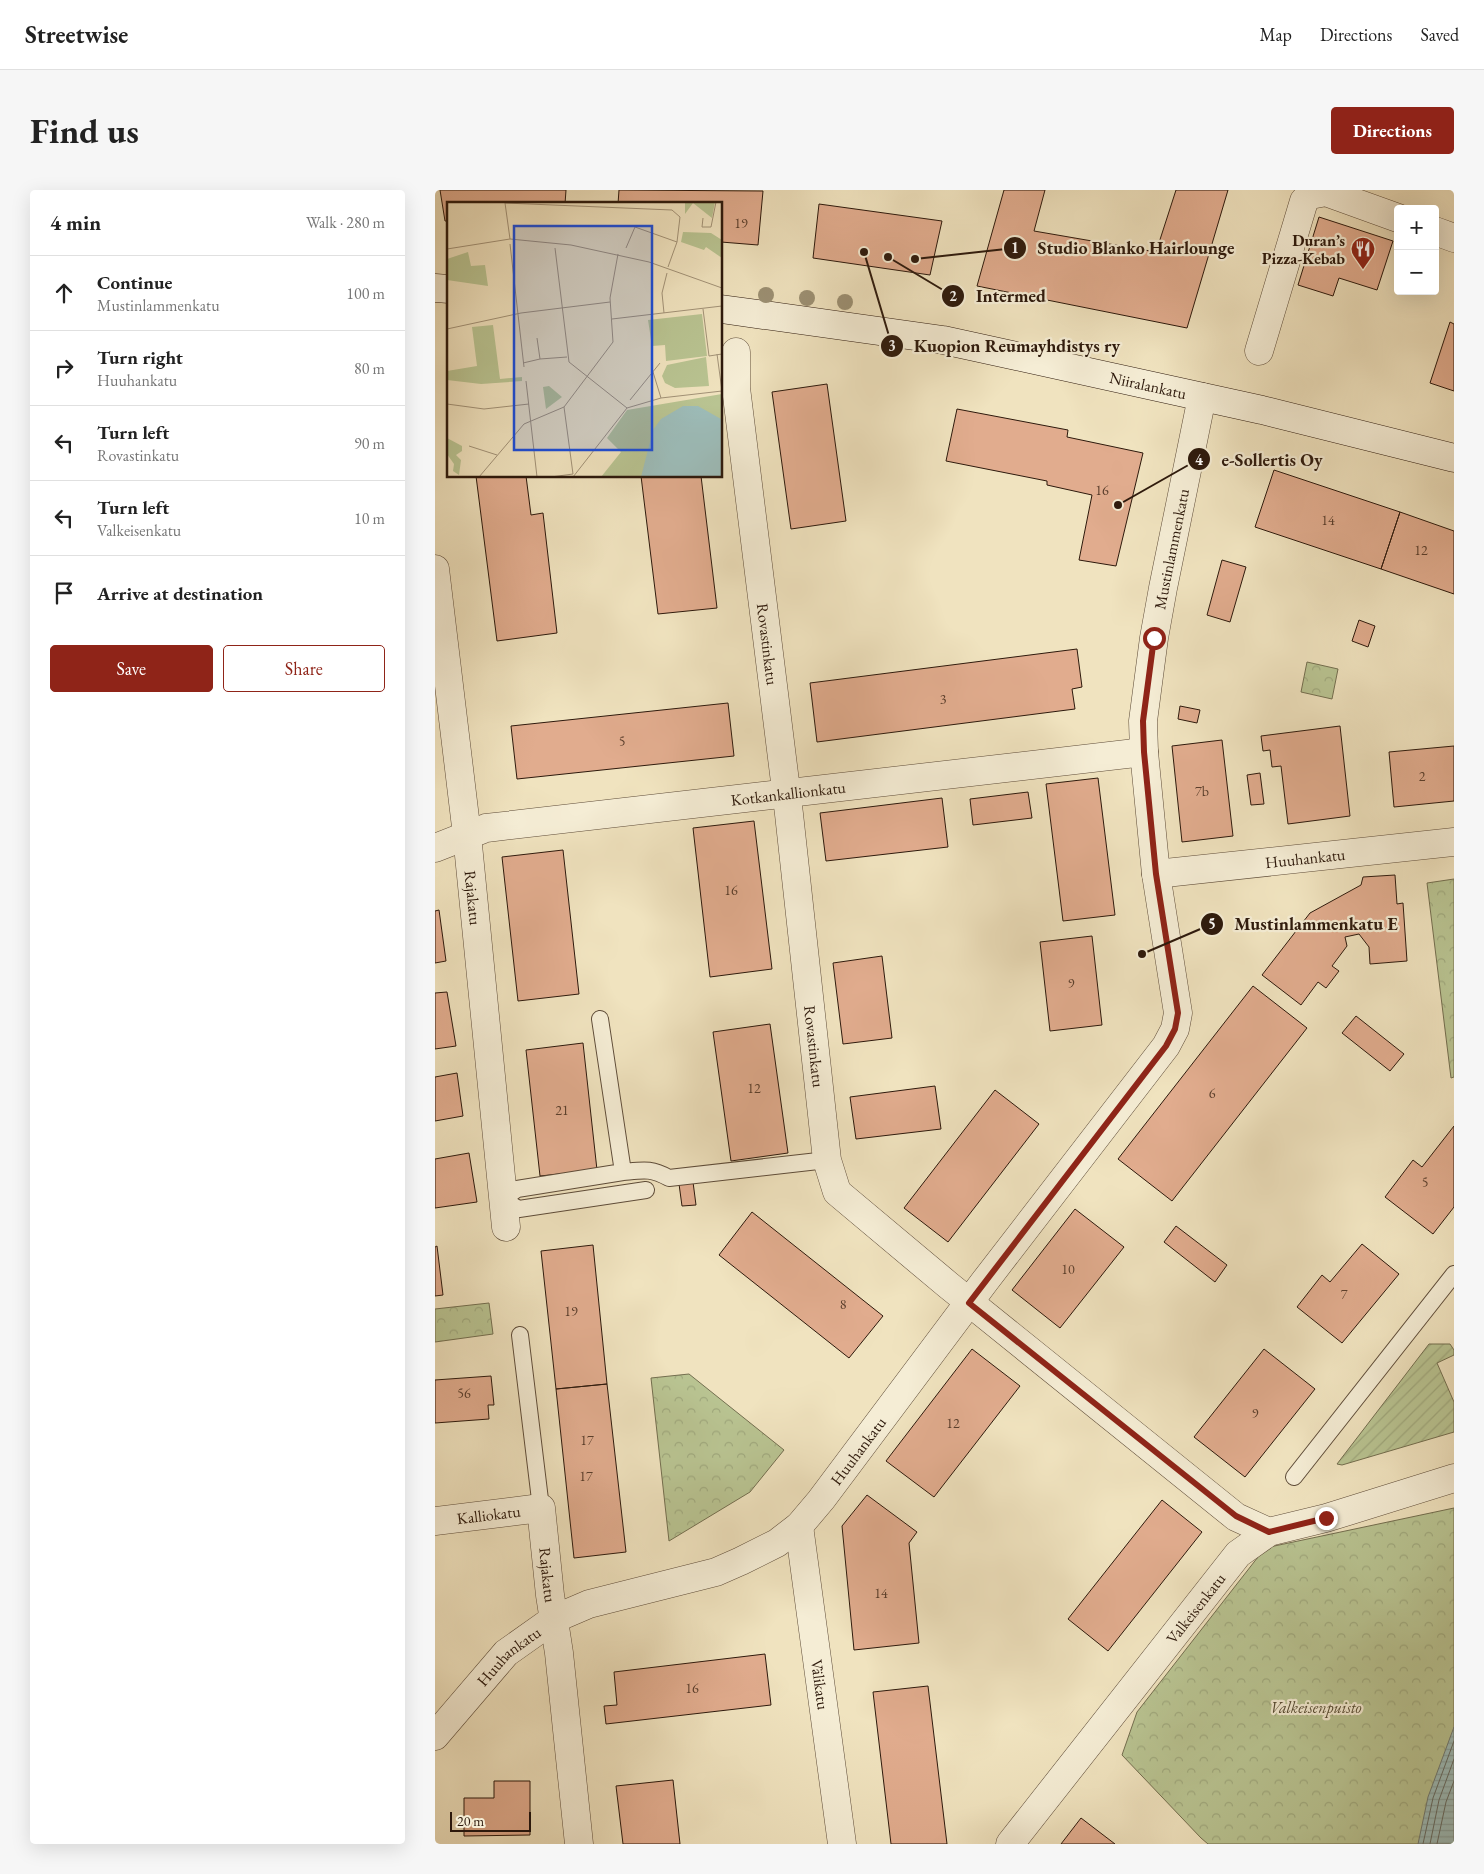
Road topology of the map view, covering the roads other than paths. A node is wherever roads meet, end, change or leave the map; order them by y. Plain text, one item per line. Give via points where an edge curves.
1 (1394, 217) edge
2 (1439, 232) edge
3 (1454, 238) edge
4 (723, 309) edge
5 (1259, 351) dead end
6 (736, 352) dead end
7 (1201, 397) junction
8 (1454, 458) edge
9 (435, 569) edge
10 (1144, 752) junction
11 (786, 794) junction
12 (467, 835) junction
13 (1454, 842) edge
14 (435, 848) edge
15 (1156, 874) junction
16 (600, 1019) dead end
17 (1175, 1029) joint
18 (827, 1160) junction
19 (623, 1172) junction
20 (646, 1190) dead end
21 (502, 1200) junction
22 (506, 1227) dead end
23 (1454, 1274) edge
24 (969, 1303) junction
25 (520, 1335) dead end
26 (1294, 1477) dead end
27 (1454, 1478) edge
28 (541, 1508) junction
29 (435, 1521) edge
30 (799, 1526) junction
31 (1269, 1532) junction
32 (553, 1618) junction
33 (435, 1736) edge
34 (579, 1844) edge
35 (842, 1844) edge
36 (1010, 1844) edge

1 - 5 street via 1326,192 1310,195 1304,201
2 - 3 street
4 - 7 street, Niiralankatu via 943,340
6 - 11 street, Rovastinkatu via 736,388
7 - 8 street, Niiralankatu
7 - 10 street, Mustinlammenkatu via 1154,638 1143,721
9 - 12 street, Rajakatu
10 - 11 street, Kotkankallionkatu
10 - 15 street, Mustinlammenkatu
11 - 12 street, Kotkankallionkatu via 486,828
11 - 18 street, Rovastinkatu
12 - 14 street, Kotkankallionkatu
12 - 21 street, Rajakatu
13 - 15 street, Huuhankatu
15 - 17 street, Mustinlammenkatu via 1178,1013
16 - 19 lane
17 - 24 street, Huuhankatu via 1166,1046
18 - 19 lane via 669,1178 645,1169
18 - 24 street, Rovastinkatu via 837,1192
19 - 21 lane via 517,1189
20 - 21 lane via 519,1209
21 - 22 street, Rajakatu
23 - 26 lane
24 - 30 street, Huuhankatu
24 - 31 street, Rovastinkatu via 1236,1516
25 - 28 lane, Rajakatu
27 - 31 street, Valkeisenkatu via 1326,1518
28 - 29 street, Kalliokatu
28 - 32 street, Rajakatu
30 - 32 street, Huuhankatu via 777,1543 717,1572 589,1604
30 - 35 street, Välikatu
31 - 36 street, Valkeisenkatu via 1238,1554
32 - 33 street, Huuhankatu via 506,1653
32 - 34 street, Rajakatu

